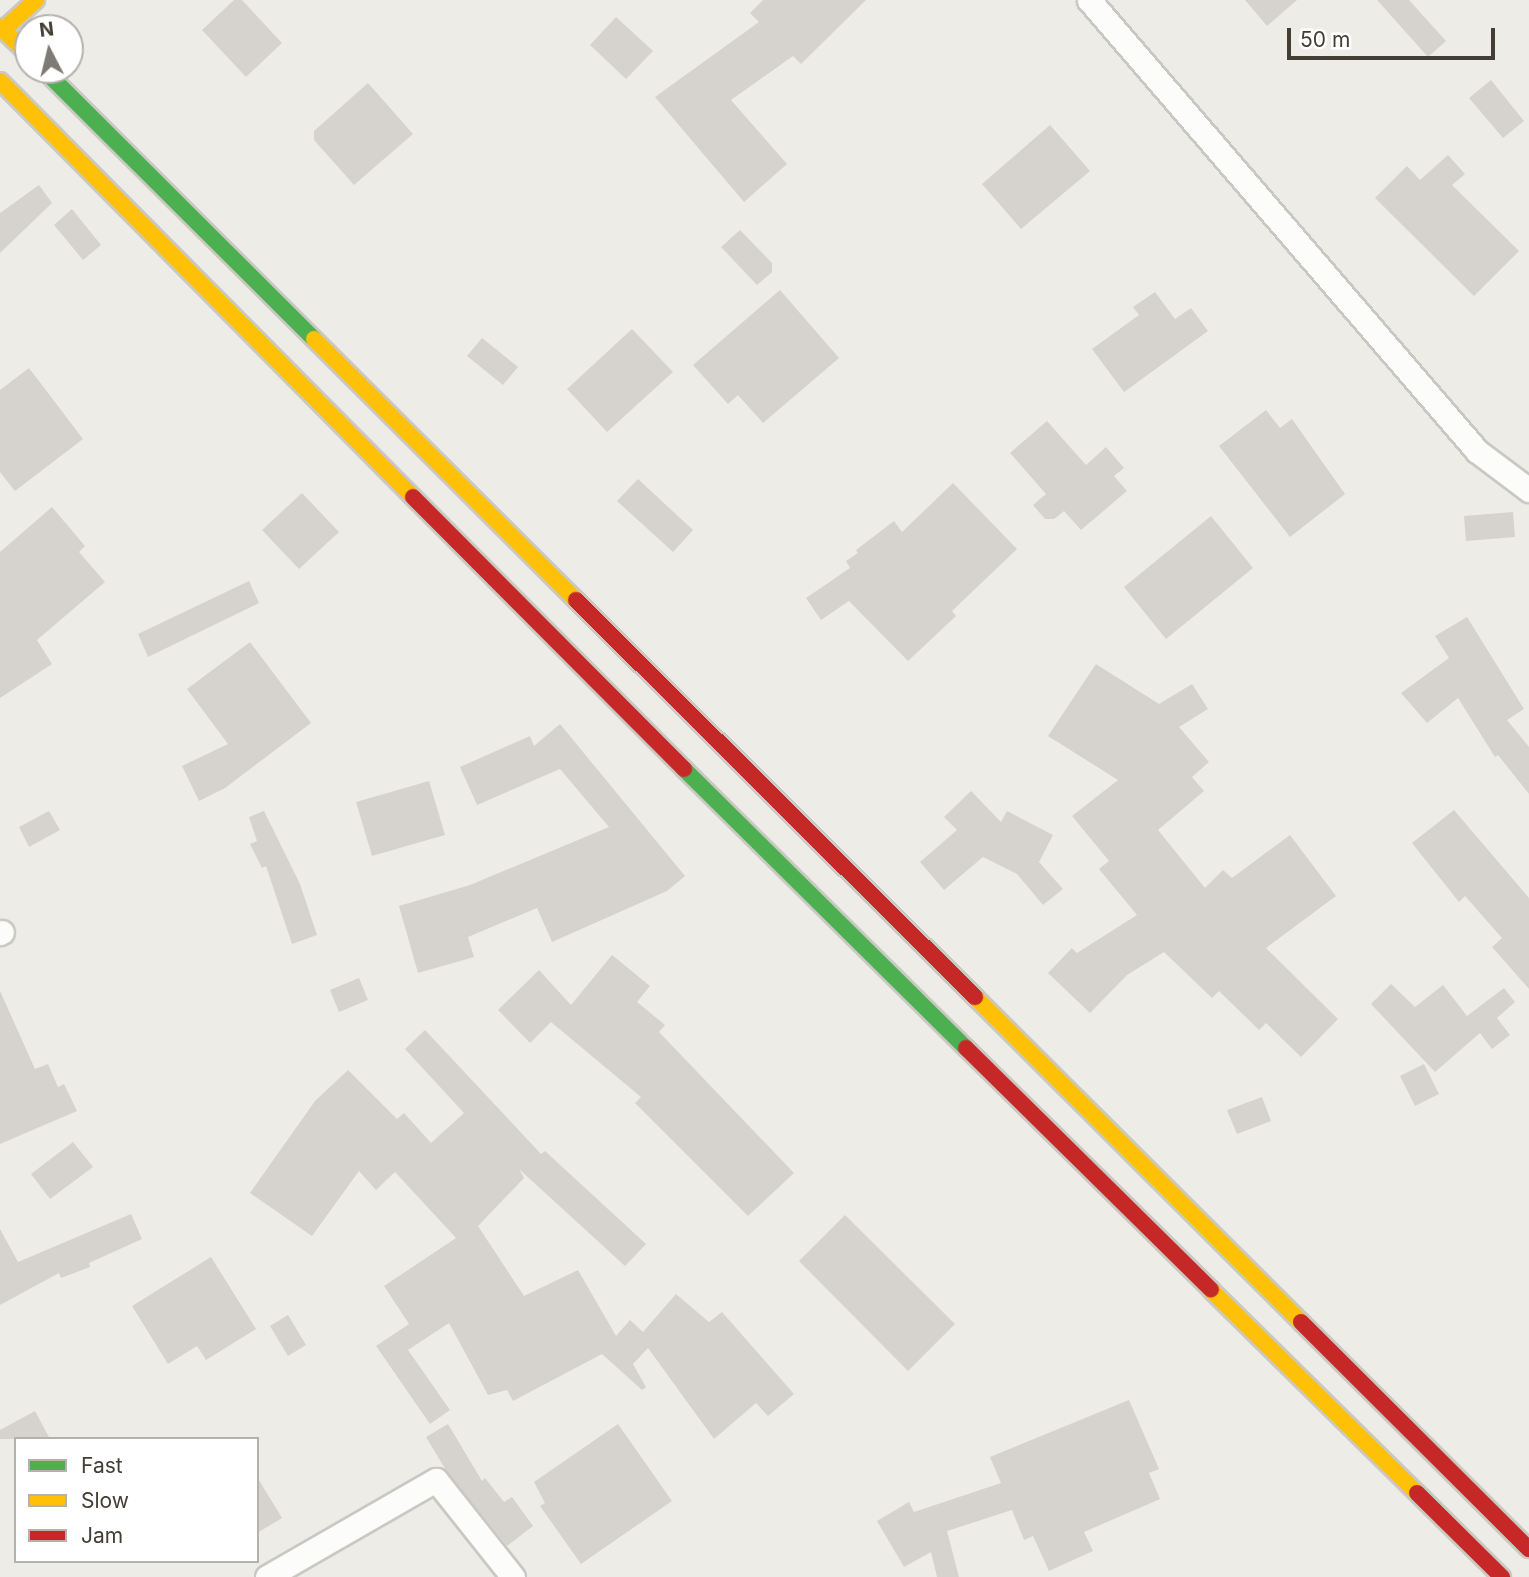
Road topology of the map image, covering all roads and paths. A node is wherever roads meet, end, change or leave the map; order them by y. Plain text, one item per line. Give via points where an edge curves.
1 (36, 0) edge
2 (1089, 0) edge
3 (1, 28) edge
4 (14, 41) edge
5 (0, 81) edge
6 (58, 84) edge
7 (314, 336) junction
8 (282, 364) junction
9 (1529, 490) edge
10 (1529, 1549) edge
11 (267, 1577) edge
12 (513, 1577) edge
13 (1502, 1577) edge

1 - 3 street
2 - 9 street via 1477,451
3 - 4 street
5 - 8 street
6 - 7 street
7 - 8 street
7 - 10 street
8 - 13 street via 576,662
11 - 12 street via 436,1480

